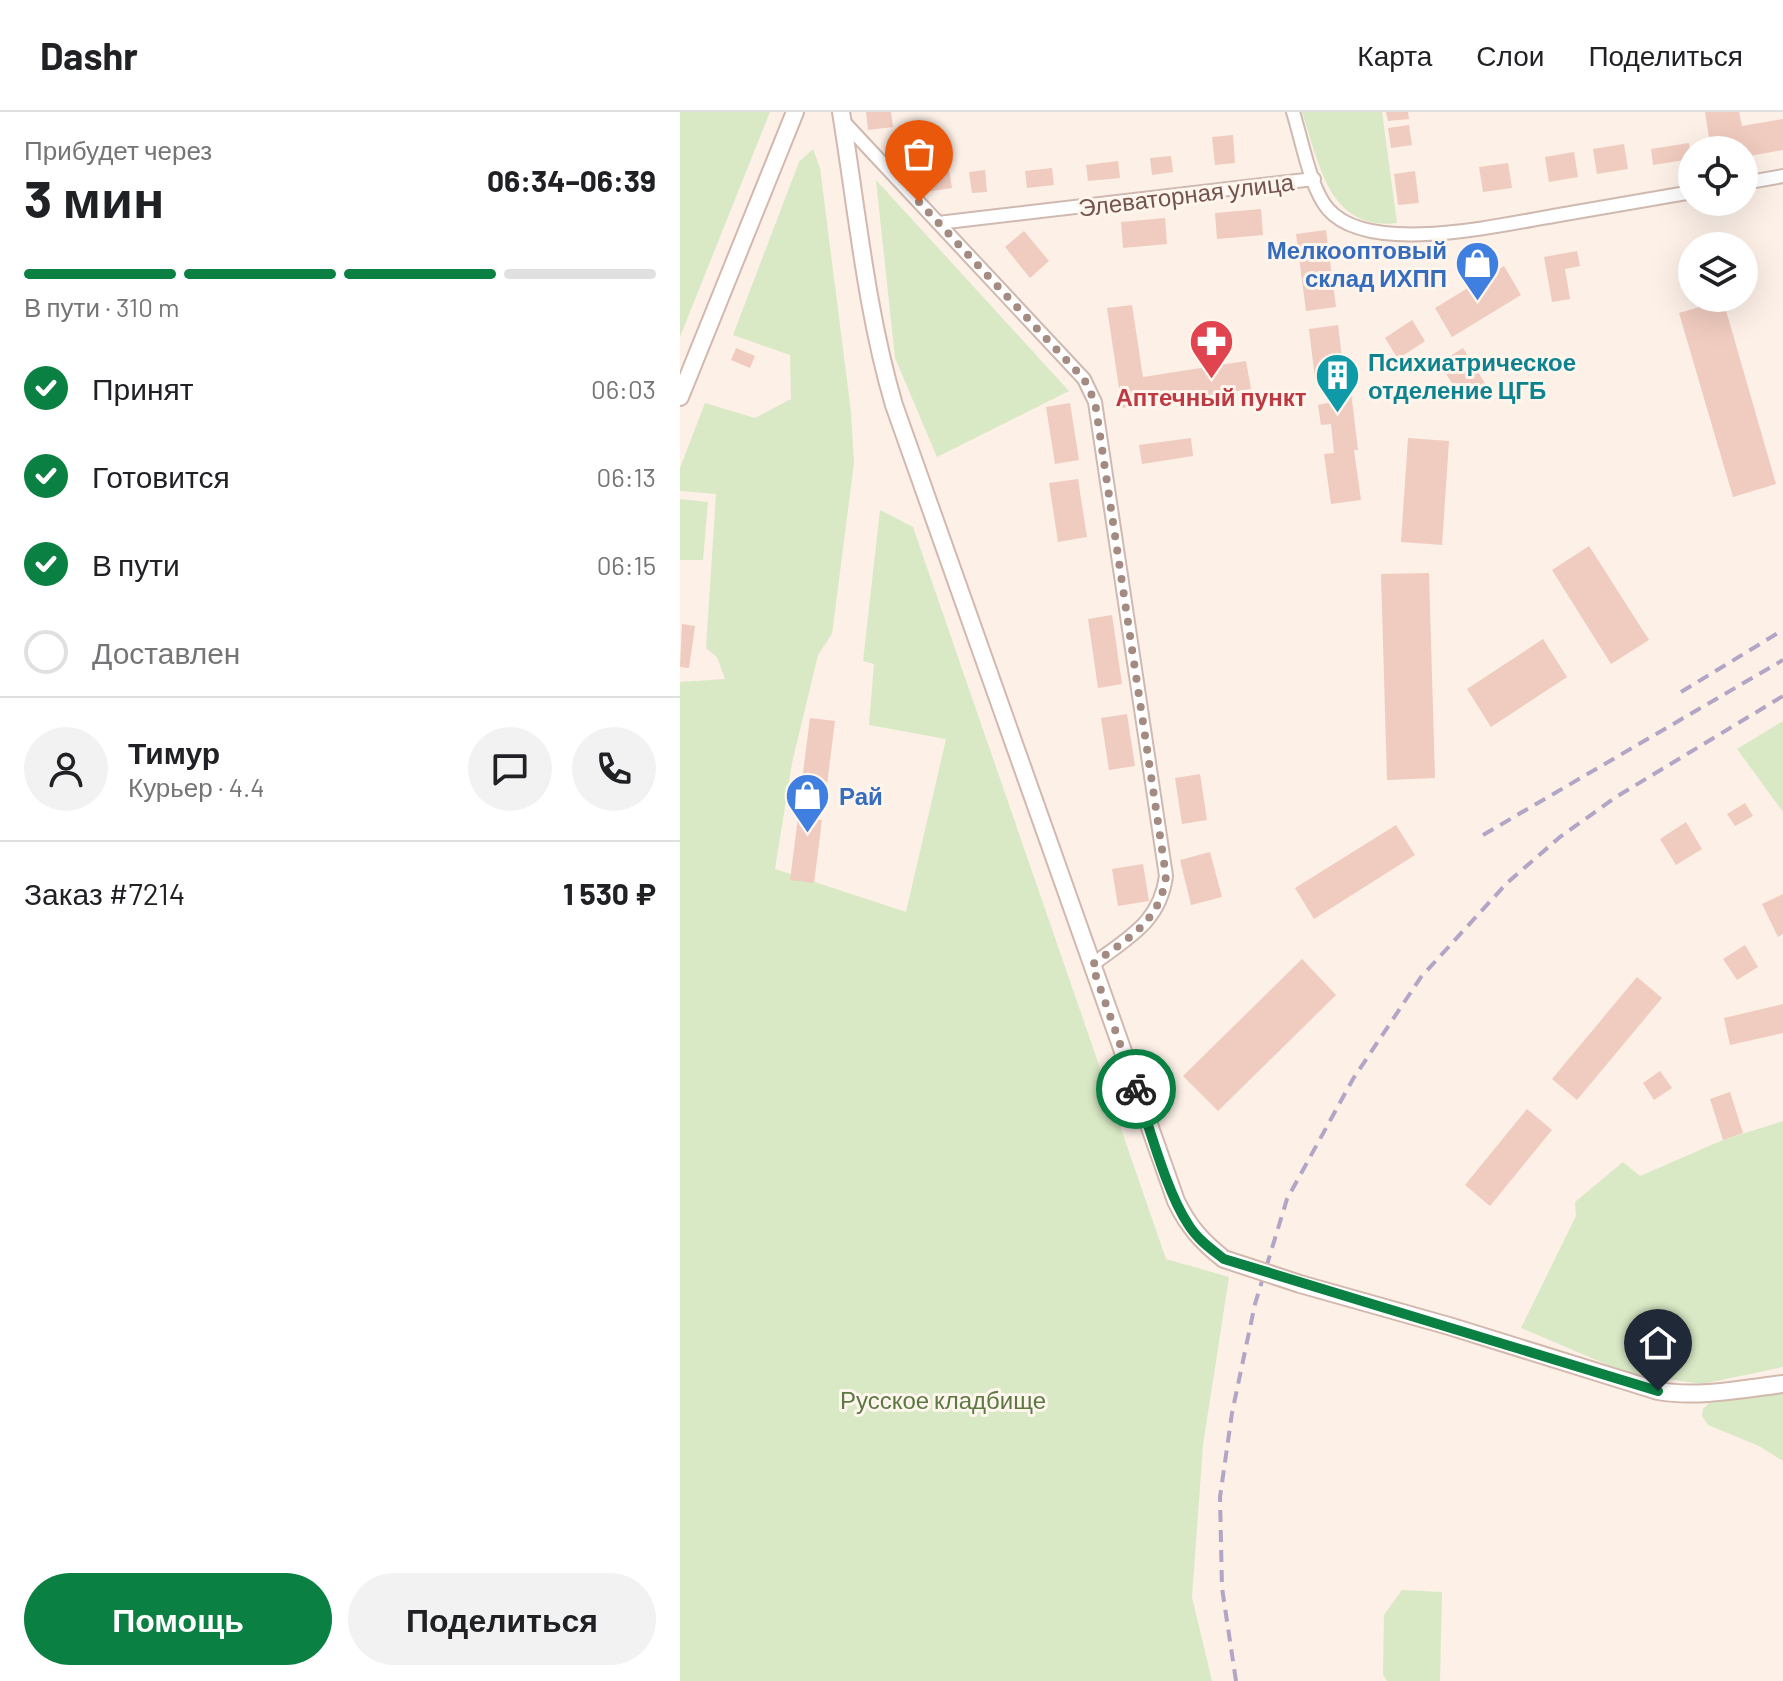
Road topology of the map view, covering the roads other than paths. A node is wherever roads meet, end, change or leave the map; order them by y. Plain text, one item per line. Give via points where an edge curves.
1 (795, 112) edge
2 (1293, 112) edge
3 (842, 116) edge
4 (1783, 176) edge
5 (1314, 179) junction
6 (1758, 180) edge
7 (1678, 194) edge
8 (938, 223) junction
9 (680, 397) edge
10 (1092, 965) junction
11 (1783, 1384) edge

1 - 9 street
2 - 5 street
3 - 8 street
3 - 10 street via 881,363
4 - 6 street
5 - 7 street, Элеваторная улица via 1327,208 1340,220 1373,232 1407,234 1455,233
5 - 8 street, Элеваторная улица
8 - 10 street via 1084,379 1095,402 1166,876 1164,893 1149,922
10 - 11 street, bridge via 1176,1201 1188,1225 1224,1259 1658,1391 1691,1394

